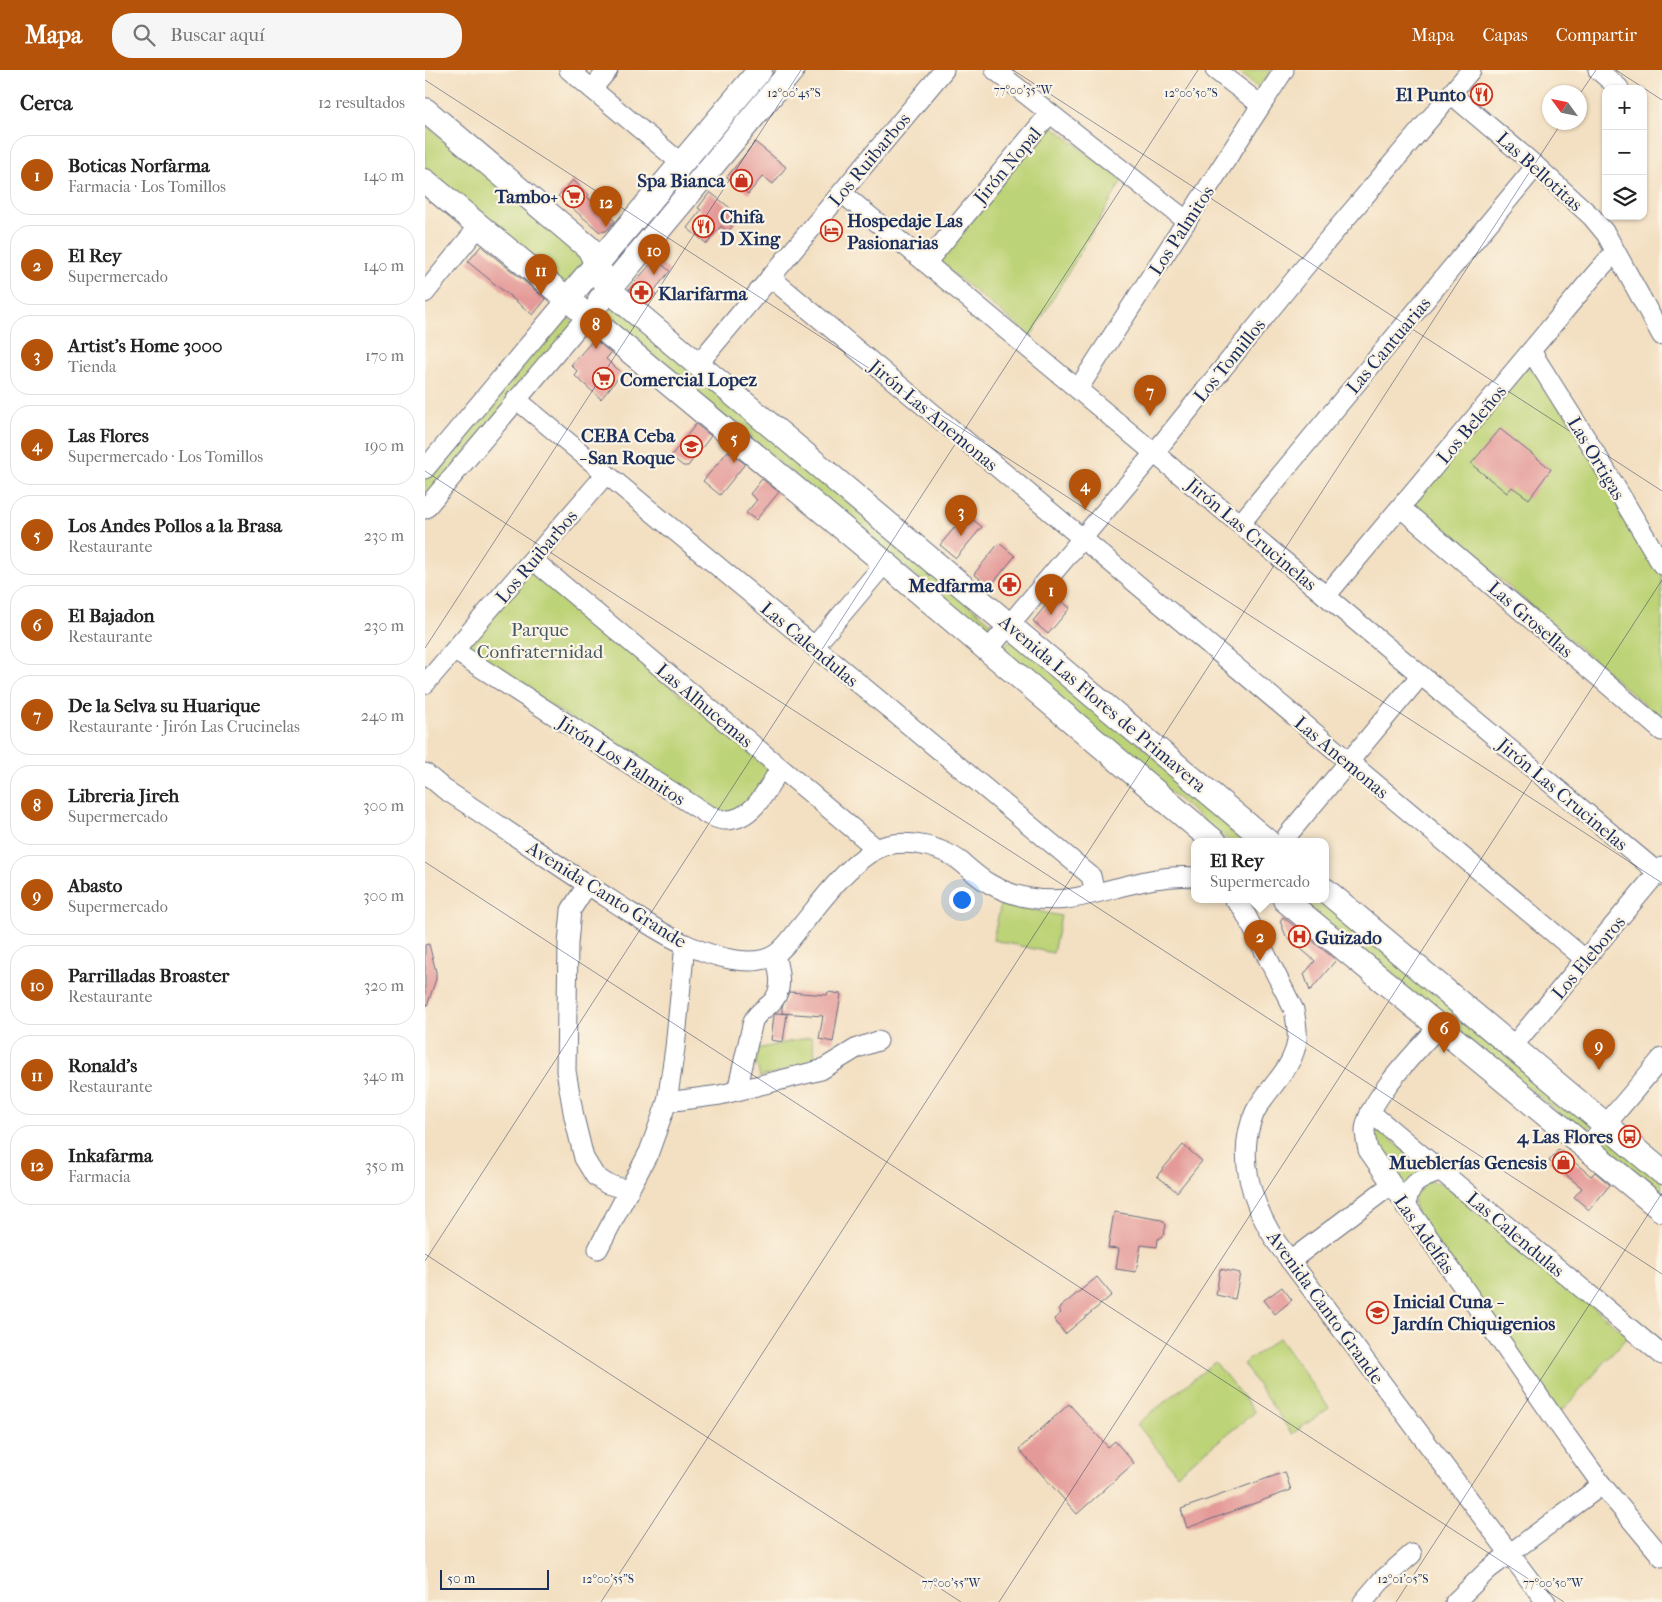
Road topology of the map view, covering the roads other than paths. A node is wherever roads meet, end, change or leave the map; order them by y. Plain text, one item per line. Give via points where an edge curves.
1 (569, 70) edge
2 (608, 70) edge
3 (760, 70) edge
4 (792, 70) edge
5 (944, 70) edge
6 (995, 70) edge
7 (1215, 70) edge
8 (1284, 70) edge
9 (1471, 70) edge
10 (1598, 70) edge
11 (1616, 85) edge
12 (592, 89) junction
13 (1451, 94) junction
14 (1261, 105) junction
15 (425, 110) edge
16 (1050, 113) junction
17 (681, 164) junction
18 (1536, 166) junction
19 (425, 180) edge
20 (841, 192) junction
21 (1187, 221) junction
22 (479, 226) junction
23 (1615, 252) junction
24 (926, 263) junction
25 (597, 264) junction
26 (770, 277) junction
27 (609, 290) junction
28 (425, 294) edge
29 (568, 298) junction
30 (588, 315) junction
31 (1662, 336) edge
32 (1531, 352) junction
33 (697, 364) junction
34 (1078, 389) junction
35 (516, 399) junction
36 (1155, 452) junction
37 (425, 469) edge
38 (606, 474) junction
39 (1401, 508) junction
40 (425, 509) edge
41 (1240, 524) junction
42 (1082, 539) junction
43 (1099, 553) joint
44 (533, 560) junction
45 (885, 563) junction
46 (1662, 565) edge
47 (1326, 596) junction
48 (1009, 624) junction
49 (814, 647) junction
50 (987, 650) junction
51 (455, 651) junction
52 (1421, 675) junction
53 (425, 684) edge
54 (1662, 731) edge
55 (1349, 763) junction
56 (780, 768) junction
57 (425, 773) edge
58 (1210, 838) edge
59 (1276, 838) edge
60 (1278, 838) edge
61 (877, 849) junction
62 (1661, 872) edge
63 (1191, 877) edge
64 (587, 884) junction
65 (1095, 893) junction
66 (1329, 893) edge
67 (1238, 903) edge
68 (1289, 903) edge
69 (685, 944) junction
70 (775, 955) junction
71 (1586, 960) junction
72 (1439, 1026) junction
73 (878, 1041) dead end
74 (1513, 1046) junction
75 (1662, 1058) edge
76 (737, 1091) junction
77 (667, 1102) junction
78 (1370, 1112) junction
79 (1606, 1125) junction
80 (1586, 1148) junction
81 (1442, 1171) junction
82 (1662, 1172) edge
83 (1391, 1185) junction
84 (628, 1190) junction
85 (1407, 1208) junction
86 (1662, 1210) edge
87 (597, 1249) dead end
88 (1290, 1261) junction
89 (1662, 1355) edge
90 (1602, 1486) junction
91 (1412, 1554) dead end
92 (1509, 1554) junction
93 (1662, 1557) edge
94 (1460, 1600) edge
95 (1363, 1602) edge
96 (1546, 1602) edge

1 - 12 street
2 - 12 street
3 - 17 main road
4 - 27 main road
5 - 20 street, Los Ruibarbos
6 - 16 street
7 - 14 street
8 - 14 street, Los Palmitos
9 - 13 street, Los Tomillos
10 - 11 street
12 - 17 street
13 - 18 street, Las Bellotitas
13 - 36 street, Los Tomillos
14 - 21 street, Los Palmitos
15 - 25 main road, Avenida Las Flores de Primavera via 589,248
16 - 21 street
16 - 24 street, Jirón Nopal
17 - 25 main road
18 - 23 street, Las Bellotitas via 1592,217
18 - 41 street, Las Cantuarias
19 - 22 main road, Avenida Las Flores de Primavera
20 - 24 street, Jirón Las Crucinelas
20 - 26 street, Los Ruibarbos
21 - 34 street, Los Palmitos
22 - 28 street
22 - 29 main road, Avenida Las Flores de Primavera
23 - 31 street, Las Bellotitas
23 - 32 street, Los Beleños
24 - 34 street, Jirón Las Crucinelas
25 - 27 main road, Avenida Las Flores de Primavera
25 - 29 main road
26 - 33 street, Los Ruibarbos
26 - 42 street, Jirón Las Anemonas
27 - 30 main road
27 - 33 main road, Avenida Las Flores de Primavera
29 - 30 main road, Avenida Las Flores de Primavera
29 - 37 street
30 - 35 street
30 - 45 main road, Avenida Las Flores de Primavera
32 - 39 street, Los Beleños
32 - 46 street, Las Ortigas
33 - 48 main road, Avenida Las Flores de Primavera
34 - 36 street, Jirón Las Crucinelas
35 - 38 street, Las Calendulas
35 - 40 street
36 - 41 street, Jirón Las Crucinelas
36 - 42 street, Los Tomillos
38 - 44 street, Los Ruibarbos
38 - 49 street, Las Calendulas
39 - 47 street, Los Beleños
39 - 54 street, Las Grosellas
41 - 47 street, Jirón Las Crucinelas
42 - 43 street, Jirón Las Anemonas
42 - 48 street, Los Tomillos
43 - 55 street, Las Anemonas
44 - 51 street, Los Ruibarbos
44 - 56 street, Las Alhucemas
45 - 49 street
45 - 50 main road, Avenida Las Flores de Primavera
47 - 52 street, Jirón Las Crucinelas
48 - 50 street, Los Tomillos
48 - 59 main road, Avenida Las Flores de Primavera
49 - 65 street, Las Calendulas via 1091,876
50 - 58 main road, Avenida Las Flores de Primavera
51 - 53 street, Los Ruibarbos
51 - 56 street, Jirón Los Palmitos via 708,815 725,821 744,816 761,798
52 - 55 street
52 - 62 street, Jirón Las Crucinelas
55 - 60 street
55 - 71 street, Las Anemonas
56 - 61 street, Las Alhucemas
57 - 64 street, Avenida Canto Grande
61 - 65 street, Avenida Canto Grande via 904,844 938,849 959,860 991,885 1034,899 1054,900
61 - 70 street, Avenida Canto Grande via 838,880
62 - 71 street, Los Eleboros
63 - 65 street, Avenida Canto Grande via 1152,880
64 - 69 street, Avenida Canto Grande
64 - 84 street via 571,910 566,1071 584,1158 595,1176 607,1184
66 - 74 main road
67 - 88 street, Avenida Canto Grande via 1294,1010 1297,1026 1292,1058 1256,1112 1248,1130 1245,1149 1251,1189 1262,1217
68 - 72 main road
69 - 70 street, Avenida Canto Grande via 733,960 754,962
69 - 77 street
70 - 76 street via 781,977 777,996 753,1021
71 - 74 street, Los Eleboros
72 - 78 street, Las Adelfas via 1378,1097
72 - 80 main road
73 - 76 street via 857,1048 821,1070
74 - 79 main road
75 - 79 street
76 - 77 street
77 - 84 street via 649,1152
78 - 81 street, Las Calendulas
78 - 83 street, Las Adelfas via 1365,1130 1367,1150
79 - 80 street
79 - 82 main road
80 - 86 main road
81 - 85 street via 1415,1182 1407,1196
81 - 89 street, Las Calendulas
83 - 85 street, Las Adelfas
83 - 88 street
84 - 87 street
85 - 90 street, Las Adelfas
88 - 92 street, Avenida Canto Grande
90 - 92 street
90 - 93 street, Las Adelfas
91 - 95 street
92 - 94 street via 1489,1569
92 - 96 street, Avenida Canto Grande

